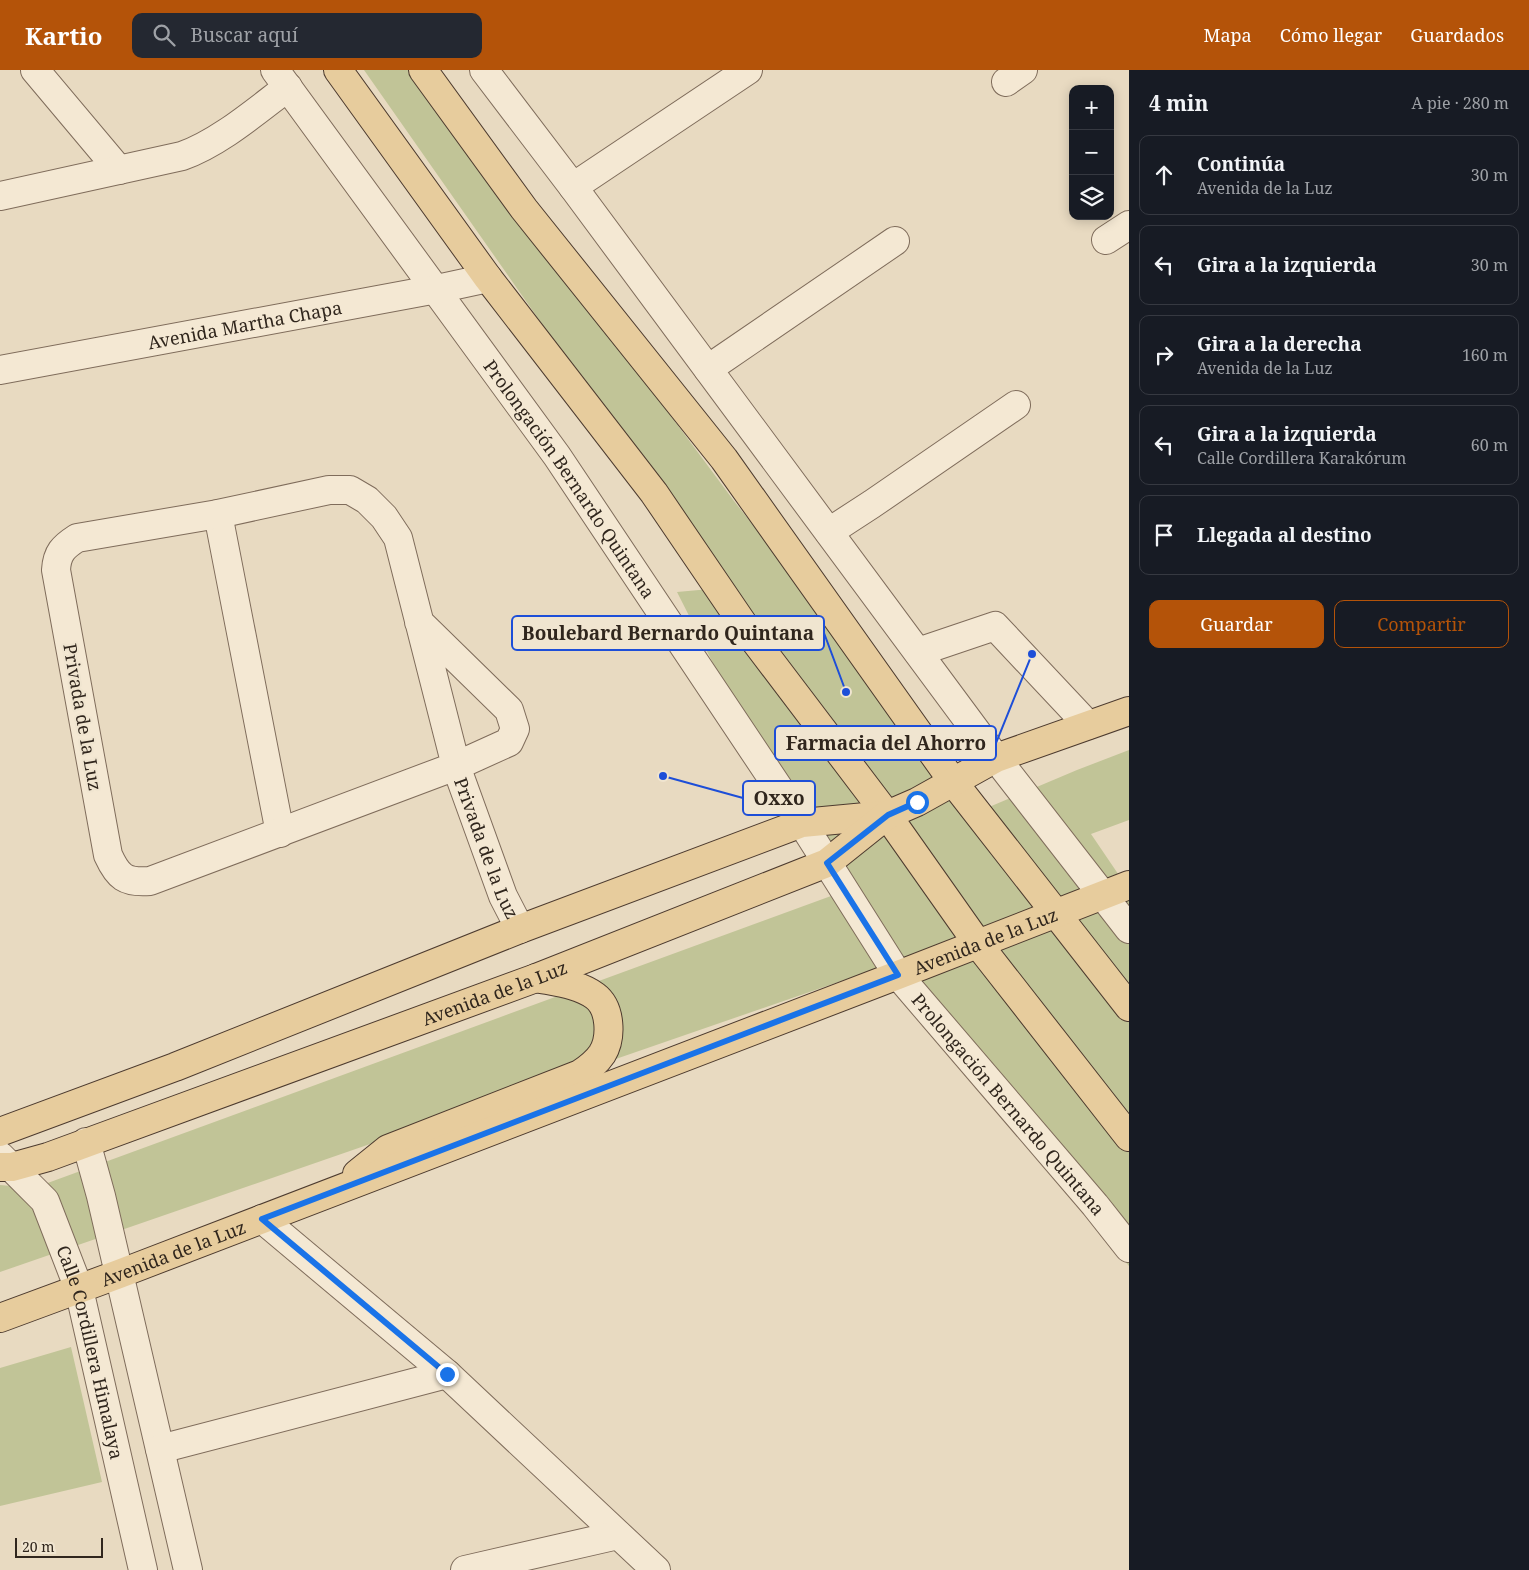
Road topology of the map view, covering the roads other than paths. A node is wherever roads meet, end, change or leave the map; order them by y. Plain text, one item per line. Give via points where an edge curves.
1 (35, 70) edge
2 (338, 70) edge
3 (423, 70) edge
4 (484, 70) edge
5 (748, 70) edge
6 (282, 78) edge
7 (119, 170) junction
8 (573, 187) junction
9 (0, 196) edge
10 (1129, 225) edge
11 (1106, 240) dead end
12 (895, 241) dead end
13 (488, 278) junction
14 (437, 289) junction
15 (708, 369) junction
16 (0, 370) edge
17 (1016, 405) dead end
18 (218, 514) junction
19 (829, 532) junction
20 (419, 622) junction
21 (918, 652) junction
22 (1129, 711) edge
23 (1088, 725) junction
24 (996, 758) junction
25 (456, 766) junction
26 (954, 783) junction
27 (888, 815) junction
28 (802, 823) junction
29 (280, 833) junction
30 (827, 863) junction
31 (1129, 870) edge
32 (1129, 885) edge
33 (1102, 895) junction
34 (1055, 913) junction
35 (520, 929) junction
36 (1129, 929) edge
37 (978, 944) junction
38 (898, 975) junction
39 (536, 978) junction
40 (1129, 1007) edge
41 (0, 1132) edge
42 (1129, 1136) edge
43 (86, 1142) junction
44 (4, 1163) edge
45 (336, 1191) junction
46 (262, 1219) junction
47 (1129, 1248) edge
48 (119, 1274) junction
49 (79, 1289) junction
50 (0, 1318) edge
51 (447, 1374) junction
52 (160, 1449) junction
53 (618, 1535) junction
54 (144, 1570) edge
55 (188, 1570) edge
56 (465, 1570) edge
57 (656, 1570) edge

1 - 7 street
2 - 13 main road
3 - 26 main road via 524,209 724,459
4 - 8 street
5 - 8 street
6 - 7 street via 246,118 195,152
6 - 14 street, Prolongación Bernardo Quintana
7 - 9 street
8 - 15 street
10 - 11 street
12 - 15 street
13 - 14 street, Avenida Martha Chapa
13 - 27 main road via 654,493 752,637
14 - 16 street, Avenida Martha Chapa
14 - 28 street, Prolongación Bernardo Quintana via 557,456
15 - 19 street
17 - 19 street
18 - 20 street, Privada de la Luz via 329,490 350,490 367,500 384,517 398,538
18 - 29 street
18 - 29 street, Privada de la Luz via 77,538 62,550 56,560 108,855 119,875 137,882 150,881
19 - 21 street
20 - 25 street, Privada de la Luz
20 - 25 street, Privada de la Luz via 509,710 515,729 509,742
21 - 23 street via 995,626
21 - 24 street
22 - 23 main road, Avenida de la Luz
23 - 24 main road, Avenida de la Luz
24 - 26 main road, Avenida de la Luz
24 - 33 street
25 - 29 street, Privada de la Luz
25 - 35 street, Privada de la Luz via 503,896
26 - 27 main road, Avenida de la Luz
26 - 34 main road
27 - 28 main road, Avenida de la Luz
27 - 30 main road, Avenida de la Luz
27 - 37 main road
28 - 30 street, Prolongación Bernardo Quintana
28 - 35 main road, Avenida de la Luz
30 - 38 street, Prolongación Bernardo Quintana
30 - 39 main road, Avenida de la Luz
31 - 33 street
32 - 33 main road, Avenida de la Luz
33 - 34 main road, Avenida de la Luz
33 - 36 street
34 - 37 main road, Avenida de la Luz
34 - 40 main road
35 - 41 main road, Avenida de la Luz via 175,1067
37 - 38 main road, Avenida de la Luz
37 - 42 main road
38 - 45 main road, Avenida de la Luz
38 - 47 street, Prolongación Bernardo Quintana
39 - 43 main road, Avenida de la Luz
39 - 45 main road via 584,990 597,998 605,1009 608,1036 604,1052 594,1065 580,1074 388,1149
43 - 44 main road, Avenida de la Luz via 48,1157
43 - 48 street
44 - 49 street, Calle Cordillera Himalaya via 45,1201
45 - 46 main road, Avenida de la Luz
46 - 48 main road, Avenida de la Luz
46 - 51 street
48 - 49 main road, Avenida de la Luz
48 - 52 street
49 - 50 main road, Avenida de la Luz
49 - 54 street, Calle Cordillera Himalaya
51 - 52 street
51 - 53 street
52 - 55 street
53 - 56 street
53 - 57 street

